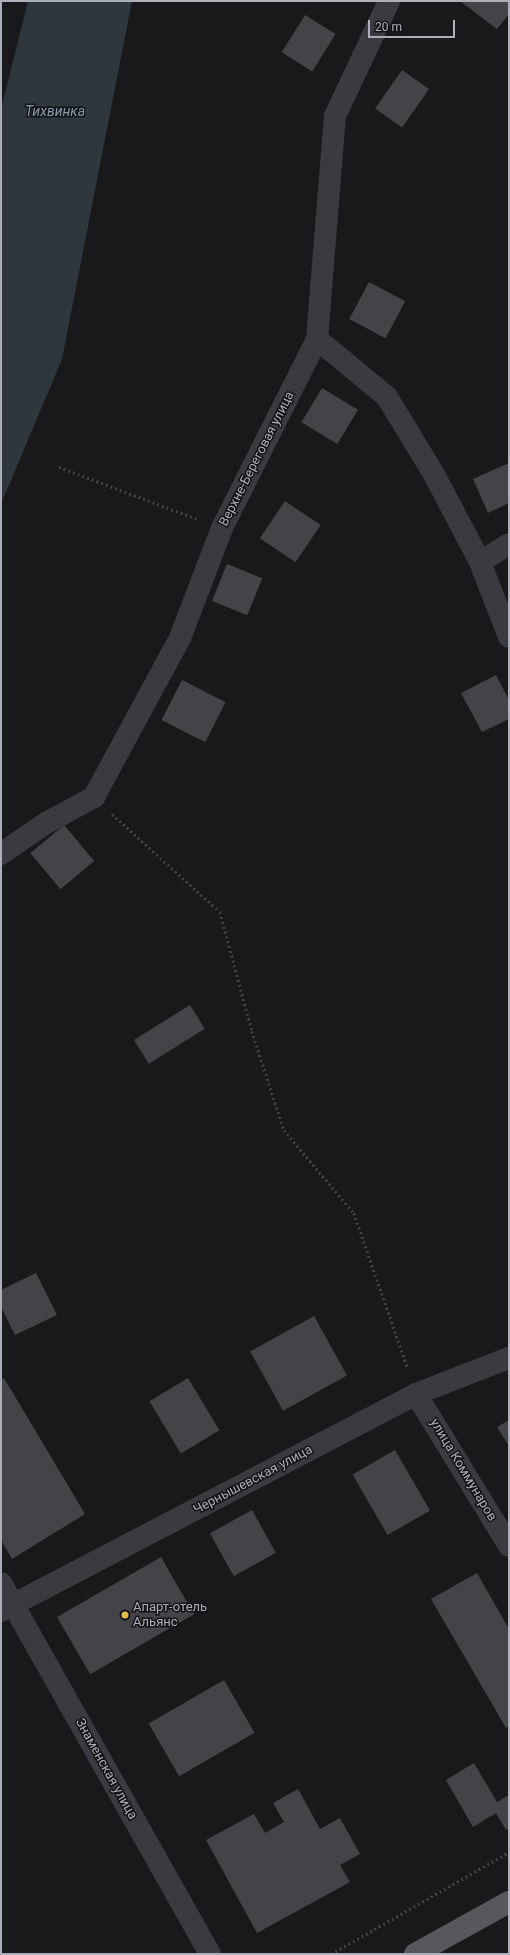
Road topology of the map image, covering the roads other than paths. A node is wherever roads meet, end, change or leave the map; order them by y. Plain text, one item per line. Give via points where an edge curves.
1 (389, 1) edge
2 (317, 339) junction
3 (509, 544) edge
4 (480, 562) junction
5 (509, 637) edge
6 (1, 854) edge
7 (509, 1358) edge
8 (416, 1394) junction
9 (509, 1546) edge
10 (1, 1583) edge
11 (7, 1608) edge
12 (509, 1902) edge
13 (210, 1954) edge
14 (415, 1954) edge

1 - 2 street, Верхне-Береговая улица via 335,116
2 - 4 street via 387,397 435,476
2 - 6 street, Верхне-Береговая улица via 222,528 180,638 94,797 46,823
3 - 4 street
4 - 5 street
7 - 8 street, Чернышевская улица
8 - 9 street, улица Коммунаров
8 - 11 street, Чернышевская улица
10 - 11 street, Знаменская улица
11 - 13 street, Знаменская улица
12 - 14 main road

